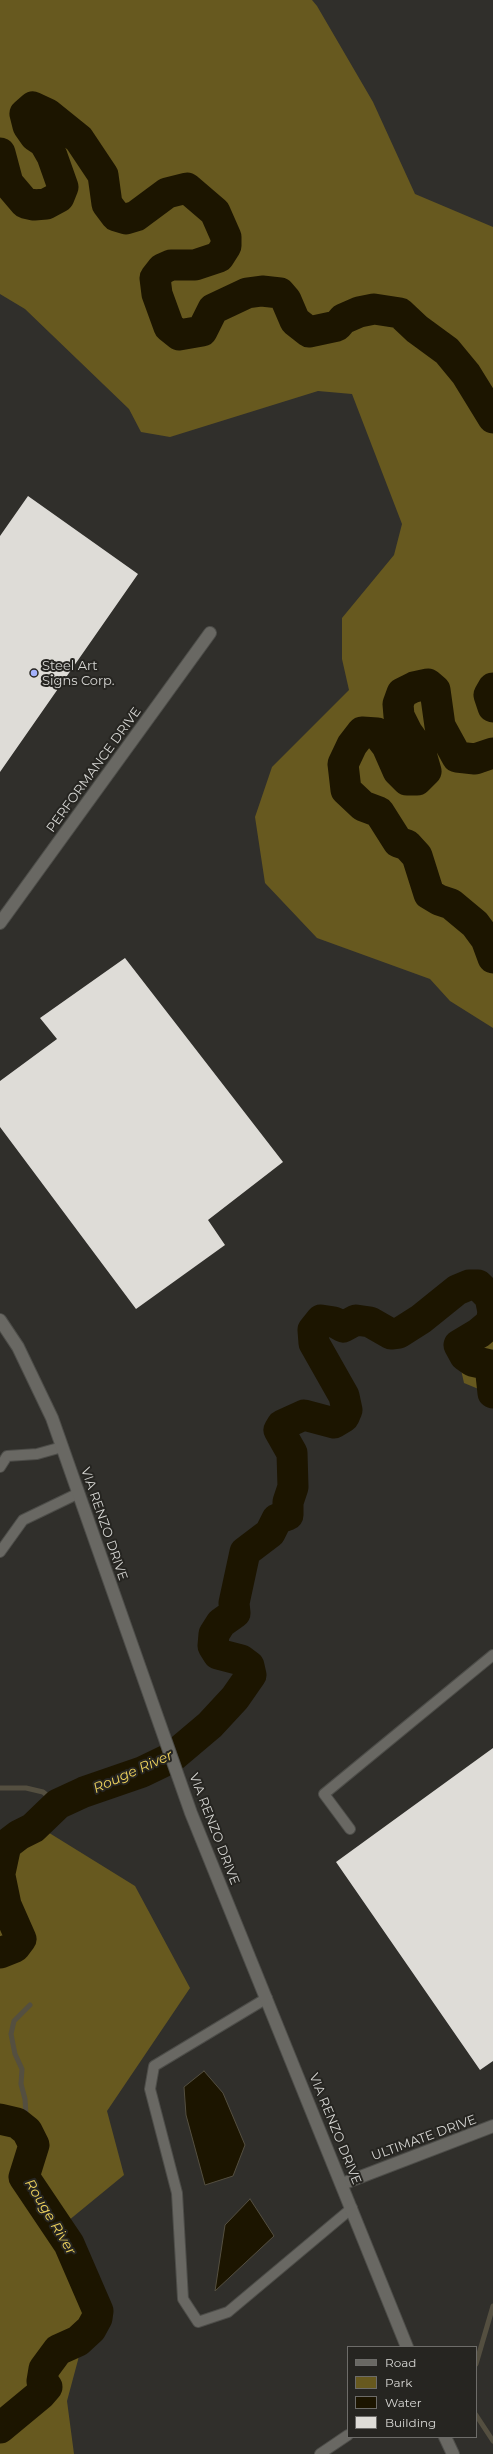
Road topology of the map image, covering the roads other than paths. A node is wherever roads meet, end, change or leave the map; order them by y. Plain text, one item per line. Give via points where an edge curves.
1 (210, 633) dead end
2 (0, 923) edge
3 (0, 1320) edge
4 (62, 1447) junction
5 (0, 1467) edge
6 (79, 1493) junction
7 (0, 1552) edge
8 (493, 1656) edge
9 (350, 1829) dead end
10 (267, 1998) junction
11 (493, 2126) edge
12 (342, 2184) junction
13 (352, 2208) junction
14 (407, 2346) edge
15 (347, 2436) edge
16 (445, 2438) edge
17 (320, 2454) edge
18 (453, 2454) edge

1 - 2 street, PERFORMANCE DRIVE
3 - 4 street, VIA RENZO DRIVE via 18,1347 52,1418
4 - 5 lane via 37,1454 7,1456
4 - 6 street, VIA RENZO DRIVE
6 - 7 lane via 23,1520
6 - 10 street, VIA RENZO DRIVE via 191,1813
8 - 9 lane via 324,1794
10 - 12 street, VIA RENZO DRIVE
10 - 13 lane via 154,2066 150,2089 177,2193 183,2299 198,2322 228,2312
11 - 12 street, ULTIMATE DRIVE
12 - 13 street, VIA RENZO DRIVE
13 - 14 street, VIA RENZO DRIVE
15 - 17 lane
16 - 18 street

